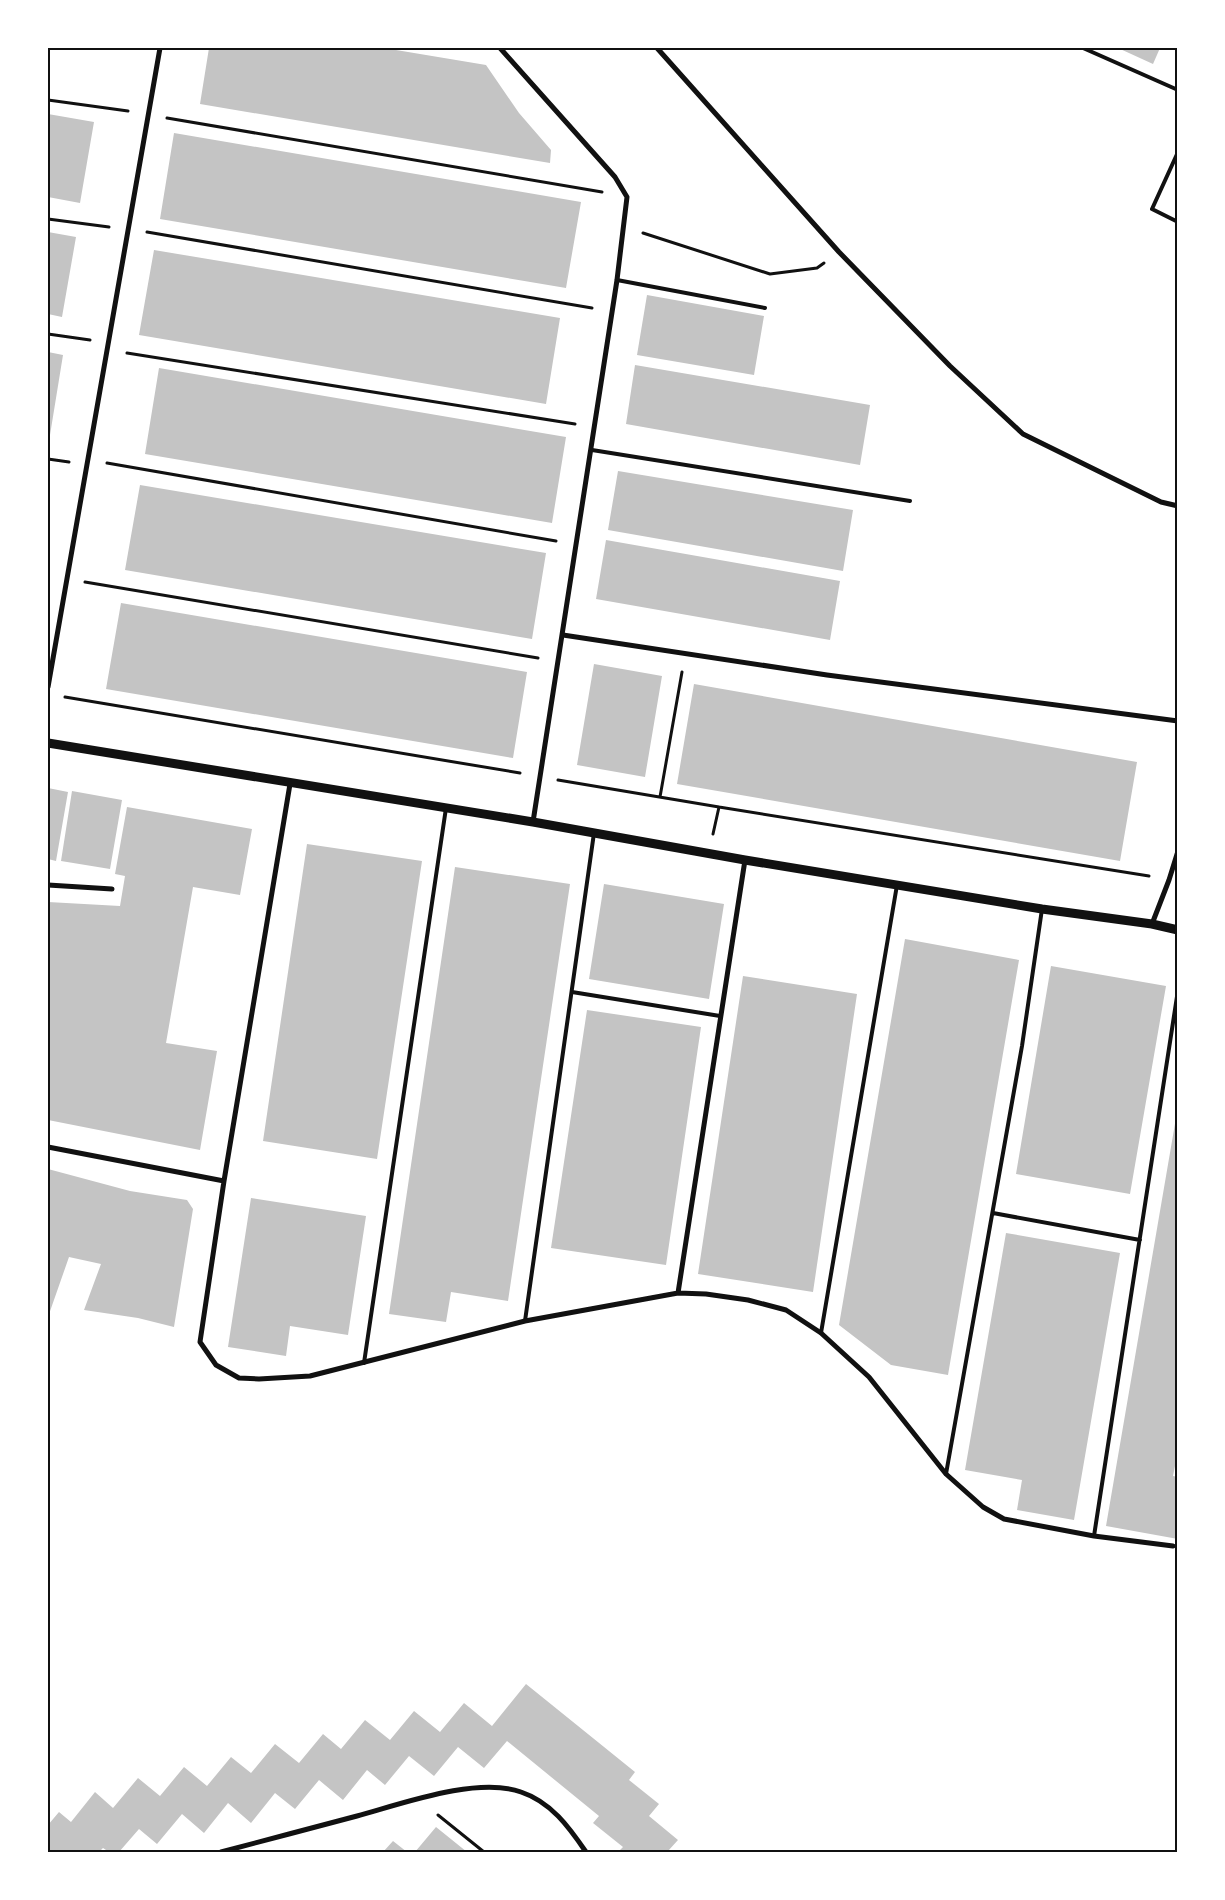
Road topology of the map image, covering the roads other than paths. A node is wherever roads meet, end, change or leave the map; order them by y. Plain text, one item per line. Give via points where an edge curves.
1 (160, 48) edge
2 (500, 48) edge
3 (657, 48) edge
4 (1083, 48) edge
5 (1178, 90) edge
6 (1178, 152) edge
7 (1178, 222) edge
8 (617, 280) junction
9 (765, 308) dead end
10 (592, 450) junction
11 (910, 501) dead end
12 (1178, 506) edge
13 (563, 635) junction
14 (48, 687) edge
15 (1178, 721) edge
16 (48, 743) edge
17 (290, 784) junction
18 (446, 808) junction
19 (533, 822) junction
20 (594, 833) junction
21 (1178, 850) edge
22 (745, 860) junction
23 (48, 885) edge
24 (897, 885) junction
25 (112, 889) dead end
26 (1042, 909) junction
27 (1152, 924) junction
28 (1178, 930) edge
29 (1178, 990) edge
30 (572, 992) junction
31 (720, 1016) junction
32 (48, 1147) edge
33 (224, 1181) junction
34 (992, 1213) junction
35 (1140, 1240) junction
36 (678, 1293) junction
37 (525, 1321) junction
38 (822, 1333) junction
39 (364, 1363) junction
40 (946, 1474) junction
41 (1094, 1536) junction
42 (1173, 1546) dead end
43 (221, 1852) edge
44 (586, 1852) edge

1 - 14 street
2 - 8 street via 615,176 627,197
3 - 12 street via 839,252 950,366 1023,434 1161,502
4 - 5 lane
6 - 7 lane via 1152,209
8 - 9 lane
8 - 10 street
10 - 11 lane
10 - 13 street
13 - 15 street via 828,675
13 - 19 street
16 - 17 street
17 - 18 street
17 - 33 street
18 - 19 street
18 - 39 lane
19 - 20 street
20 - 22 street
20 - 30 lane
21 - 27 street
22 - 24 street
22 - 31 street
23 - 25 street
24 - 26 street
24 - 38 lane
26 - 27 street
26 - 34 lane
27 - 28 street
29 - 35 lane
30 - 31 lane
30 - 37 lane
31 - 36 street
32 - 33 street
33 - 39 street via 200,1342 216,1365 239,1378 259,1379 310,1376
34 - 35 lane
34 - 40 lane
35 - 41 lane
36 - 37 street
36 - 38 street via 748,1300 786,1310
37 - 39 street
38 - 40 street via 869,1378
40 - 41 street via 983,1508 1004,1519
41 - 42 street
43 - 44 street via 419,1799 489,1786 520,1791 542,1802 569,1826

